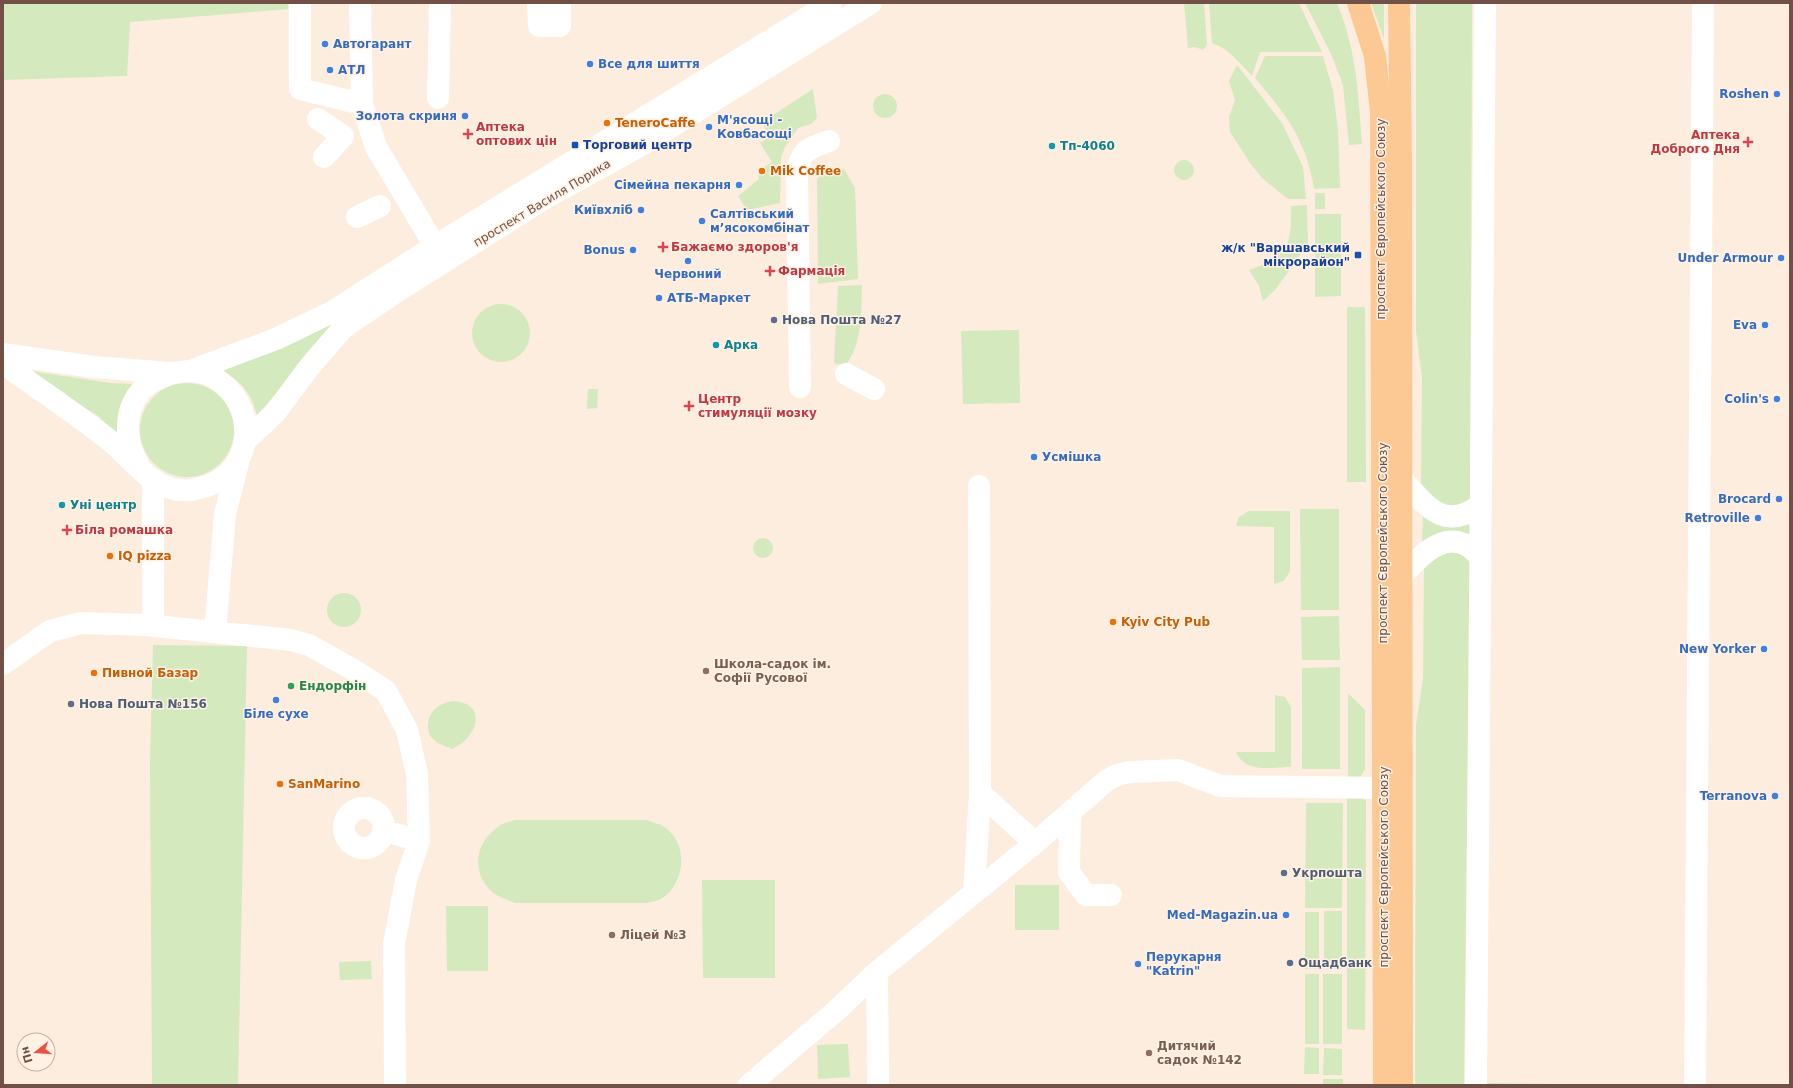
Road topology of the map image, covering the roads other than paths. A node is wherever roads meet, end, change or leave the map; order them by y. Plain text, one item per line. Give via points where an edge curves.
1 (300, 3) edge
2 (360, 3) edge
3 (440, 3) edge
4 (538, 3) edge
5 (560, 3) edge
6 (871, 3) edge
7 (1358, 3) edge
8 (1399, 3) edge
9 (1485, 3) edge
10 (1703, 3) edge
11 (818, 7) edge
12 (438, 98) dead end
13 (362, 104) junction
14 (318, 119) dead end
15 (829, 141) dead end
16 (324, 157) dead end
17 (380, 206) dead end
18 (357, 217) dead end
19 (435, 246) junction
20 (3, 354) edge
21 (3, 363) edge
22 (180, 372) junction
23 (846, 374) dead end
24 (800, 387) dead end
25 (874, 389) dead end
26 (243, 450) junction
27 (147, 474) junction
28 (1401, 478) junction
29 (979, 486) dead end
30 (1481, 504) junction
31 (1480, 556) junction
32 (1401, 578) junction
33 (153, 626) junction
34 (215, 632) junction
35 (3, 664) edge
36 (1384, 788) junction
37 (980, 794) junction
38 (1070, 813) junction
39 (383, 830) dead end
40 (419, 841) junction
41 (1035, 843) junction
42 (974, 892) junction
43 (1111, 895) dead end
44 (877, 972) junction
45 (395, 1085) edge
46 (749, 1085) edge
47 (878, 1085) edge
48 (1384, 1085) edge
49 (1402, 1085) edge
50 (1476, 1085) edge
51 (1695, 1085) edge

1 - 13 street via 300,89
2 - 13 street
3 - 12 street
4 - 5 street via 539,26 560,26
6 - 26 street, проспект Василя Порика via 645,143 547,197 344,327
7 - 36 main road, проспект Європейського Союзу via 1375,56 1381,112
8 - 28 main road, проспект Європейського Союзу
9 - 30 street
10 - 51 street
11 - 19 street, проспект Василя Порика
13 - 19 street via 376,147
14 - 16 street via 343,136
15 - 24 street via 805,152 798,162
17 - 18 street
19 - 22 street, проспект Василя Порика via 332,312 276,339
20 - 22 street, проспект Василя Порика via 94,367
21 - 27 street, проспект Василя Порика via 110,440
22 - 26 street, проспект Василя Порика via 210,375 226,386 239,402 246,420
22 - 27 street, проспект Василя Порика via 153,381 138,395 130,412 127,432 130,451
23 - 25 street
26 - 27 street, проспект Василя Порика via 227,475 210,486 198,489 171,489
26 - 34 street via 225,514
27 - 33 street
28 - 30 street via 1429,509 1438,514 1458,516 1473,511
28 - 32 main road, проспект Європейського Союзу
29 - 37 street
30 - 31 street
31 - 32 street via 1472,547 1458,541 1438,544 1411,565
31 - 50 street
32 - 49 main road, проспект Європейського Союзу
33 - 34 street via 183,626
33 - 35 street via 81,623 50,631
34 - 40 street via 291,640 309,645 386,691 407,730 417,774
36 - 38 street via 1220,786 1178,770 1129,772 1108,780
36 - 48 main road, проспект Європейського Союзу
37 - 41 street
37 - 42 street
38 - 41 street
38 - 43 street via 1069,872 1086,895
39 - 40 street
40 - 45 street via 406,880 394,944
41 - 42 street
42 - 44 street
44 - 46 street via 837,1010
44 - 47 street

